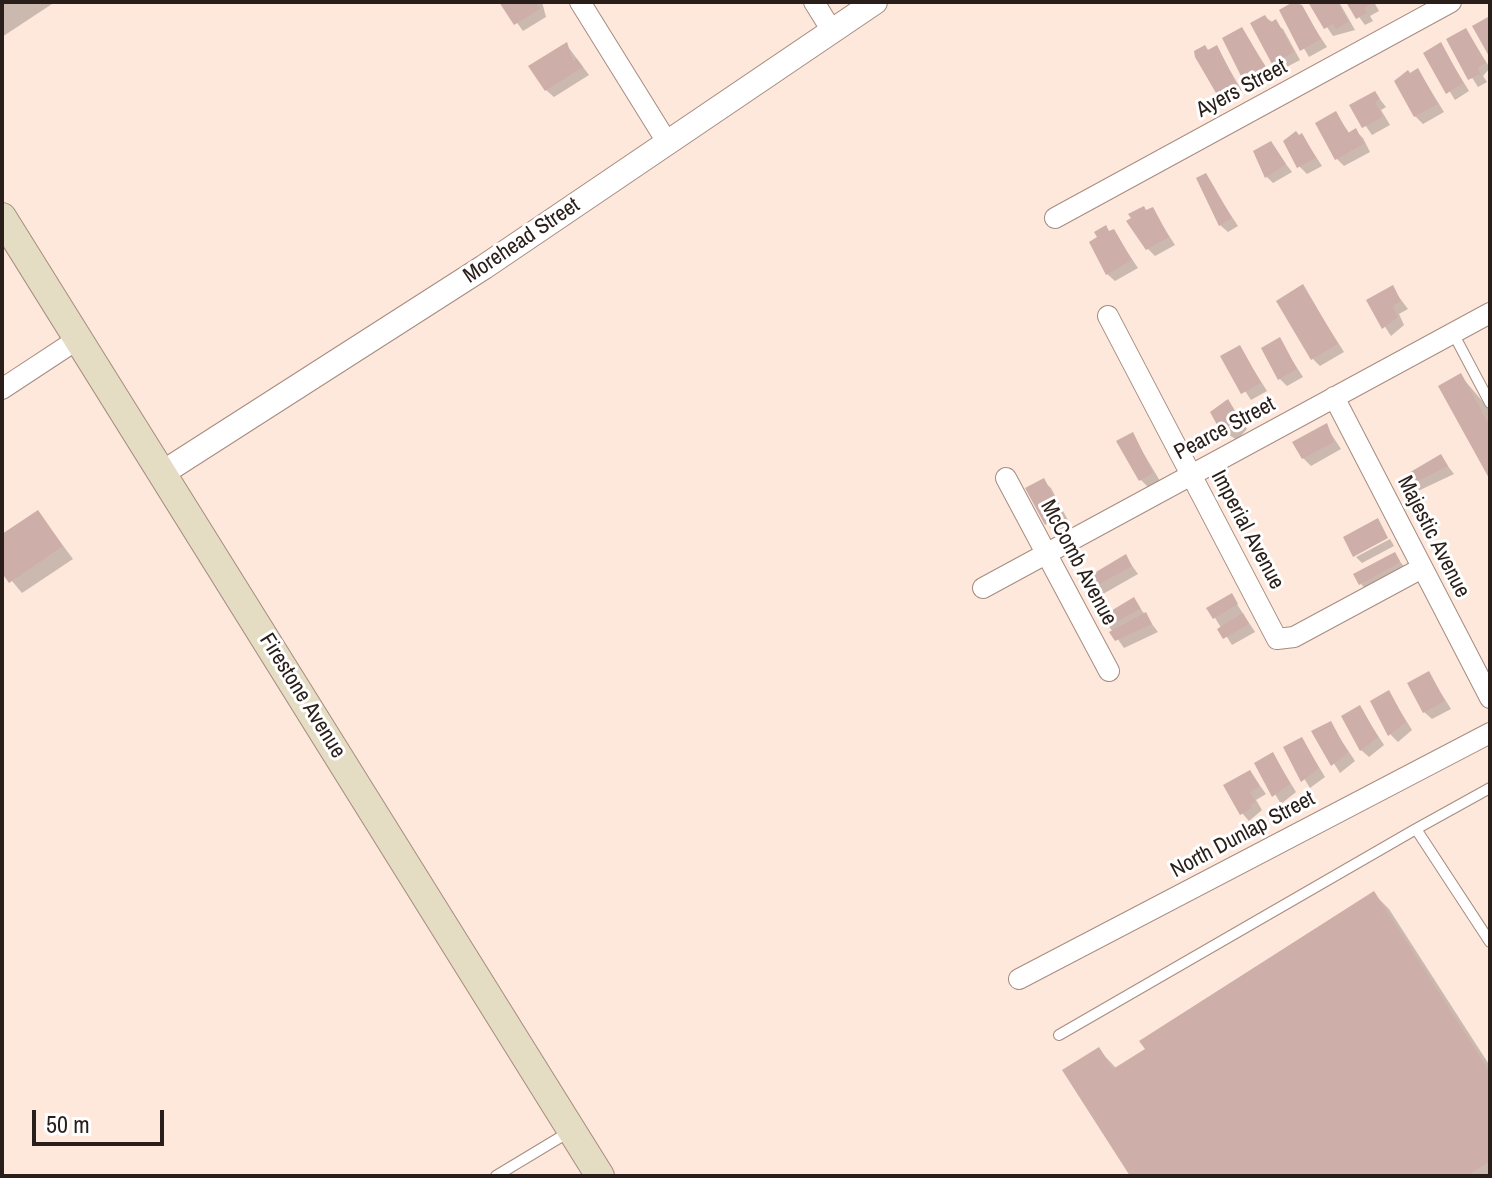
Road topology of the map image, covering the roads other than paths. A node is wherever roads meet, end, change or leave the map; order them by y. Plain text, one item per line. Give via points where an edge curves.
1 (580, 2) edge
2 (814, 2) edge
3 (875, 2) edge
4 (1451, 2) edge
5 (832, 31) junction
6 (667, 142) junction
7 (2, 217) edge
8 (1055, 218) dead end
9 (1490, 313) edge
10 (1108, 316) dead end
11 (1453, 333) junction
12 (78, 339) junction
13 (2, 389) edge
14 (1334, 397) junction
15 (1490, 403) edge
16 (164, 472) junction
17 (1191, 475) junction
18 (1006, 478) dead end
19 (1045, 553) junction
20 (1422, 568) junction
21 (983, 588) dead end
22 (1109, 671) dead end
23 (1490, 698) edge
24 (1490, 733) edge
25 (1490, 788) edge
26 (1416, 829) junction
27 (1490, 942) edge
28 (1019, 979) dead end
29 (1059, 1035) dead end
30 (570, 1131) junction
31 (496, 1176) edge
32 (600, 1176) edge

1 - 6 street
2 - 5 street
3 - 5 street, Morehead Street
4 - 8 street, Ayers Street
5 - 6 street, Morehead Street
6 - 16 street, Morehead Street via 484,267
7 - 12 main road, Firestone Avenue
9 - 11 street, Pearce Street
10 - 17 street, Imperial Avenue
11 - 14 street, Pearce Street
11 - 15 lane
12 - 13 street
12 - 16 main road, Firestone Avenue
14 - 17 street, Pearce Street
14 - 20 street, Majestic Avenue
16 - 30 main road, Firestone Avenue
17 - 19 street, Pearce Street
17 - 20 street, Imperial Avenue via 1277,639 1294,637
18 - 19 street, McComb Avenue
19 - 21 street, Pearce Street
19 - 22 street, McComb Avenue
20 - 23 street, Majestic Avenue
24 - 28 street, North Dunlap Street
25 - 26 lane
26 - 27 lane
26 - 29 lane
30 - 31 lane
30 - 32 main road, Firestone Avenue

